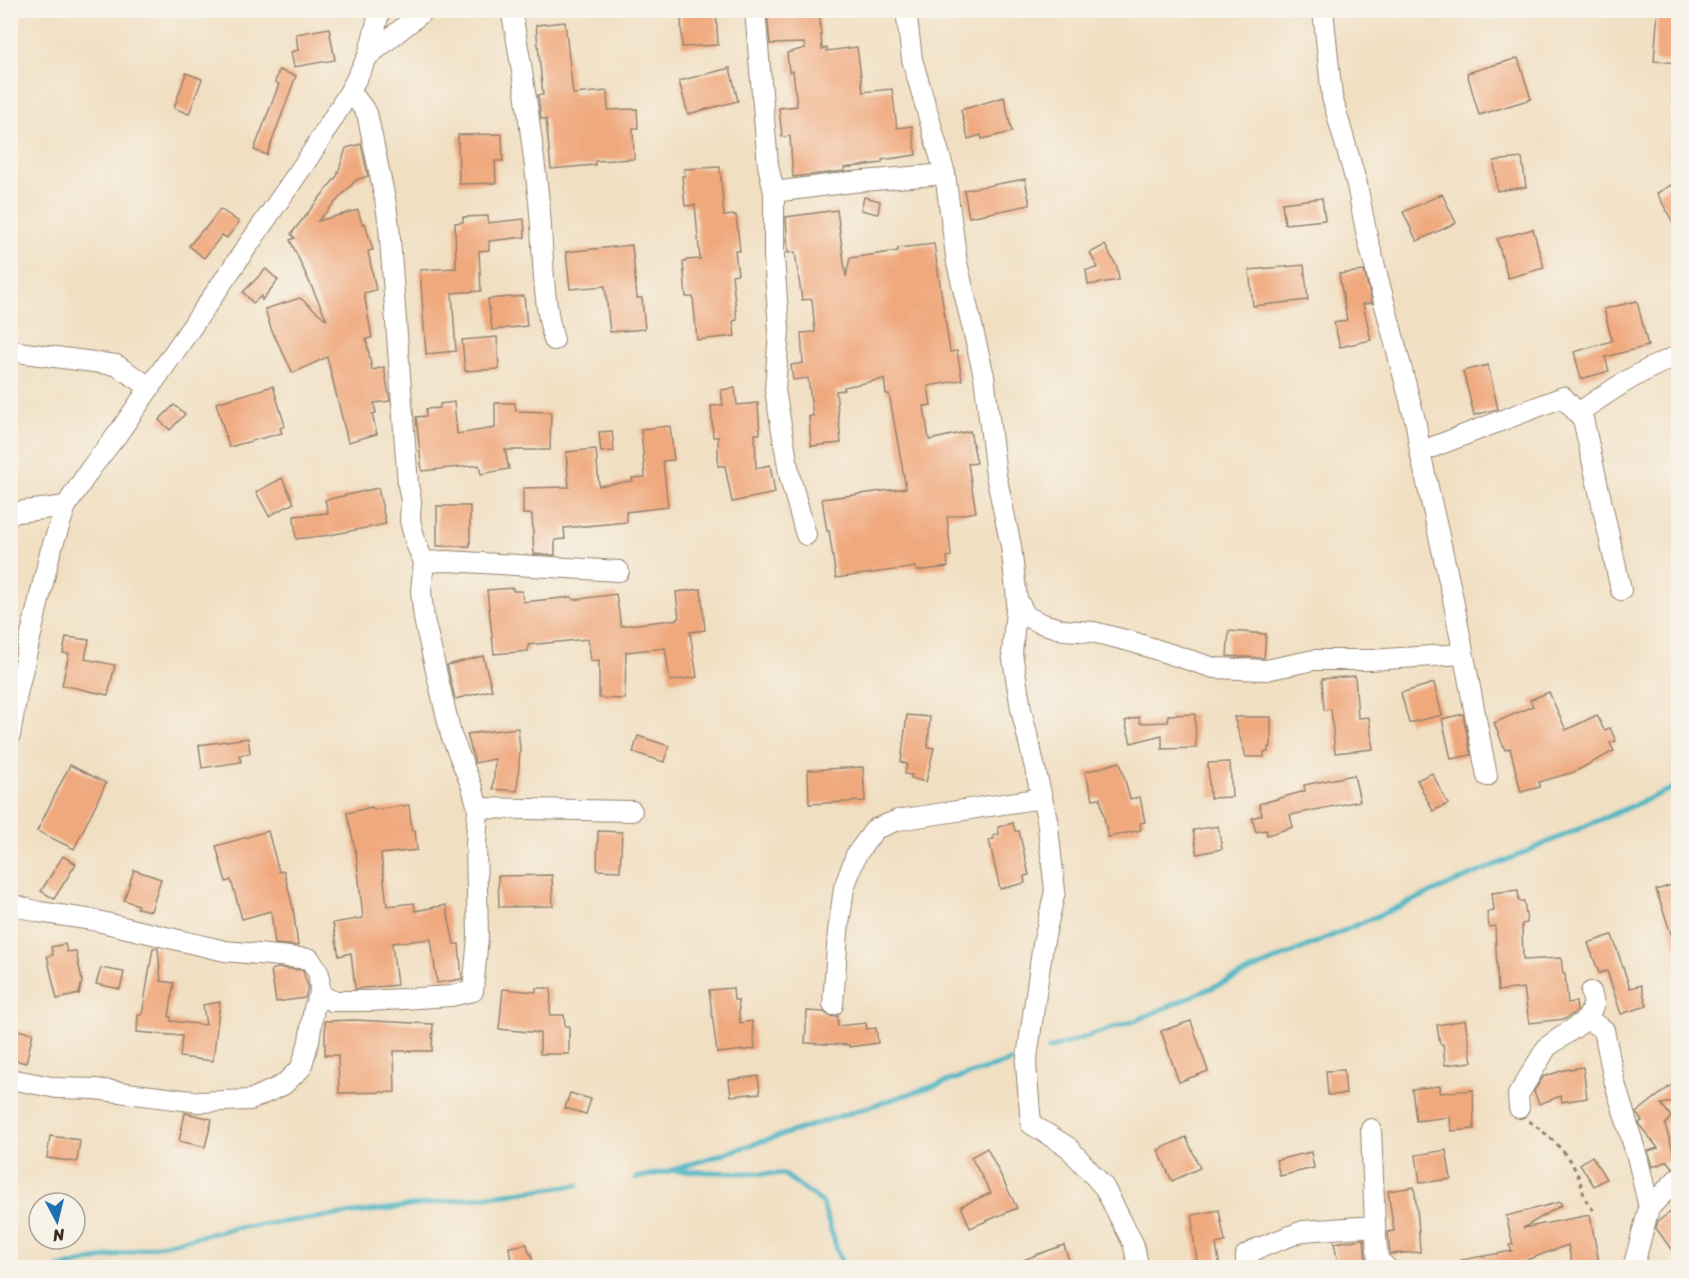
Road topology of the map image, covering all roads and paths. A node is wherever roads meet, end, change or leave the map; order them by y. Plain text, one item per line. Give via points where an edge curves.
1 (380, 10) edge
2 (425, 10) edge
3 (511, 10) edge
4 (755, 10) edge
5 (906, 10) edge
6 (1323, 10) edge
7 (368, 56) junction
8 (350, 91) junction
9 (945, 174) junction
10 (774, 192) junction
11 (555, 340) dead end
12 (10, 351) edge
13 (1678, 356) edge
14 (150, 387) junction
15 (1578, 412) junction
16 (1419, 452) junction
17 (66, 506) junction
18 (10, 513) edge
19 (806, 535) dead end
20 (424, 562) junction
21 (619, 571) dead end
22 (1622, 590) dead end
23 (1017, 599) junction
24 (1463, 654) junction
25 (14, 694) edge
26 (10, 735) edge
27 (1487, 776) dead end
28 (1042, 798) junction
29 (477, 808) junction
30 (632, 811) dead end
31 (10, 904) edge
32 (1591, 992) dead end
33 (320, 994) junction
34 (833, 1005) dead end
35 (1587, 1018) junction
36 (10, 1079) edge
37 (1519, 1108) joint
38 (1371, 1130) dead end
39 (1678, 1178) edge
40 (1649, 1208) junction
41 (1595, 1211) dead end
42 (1375, 1226) junction
43 (1140, 1268) edge
44 (1246, 1268) edge
45 (1387, 1268) edge
46 (1633, 1268) edge

1 - 7 street
2 - 7 street
3 - 11 street via 520,52 549,320
4 - 10 street via 768,165
5 - 9 street via 912,59
6 - 16 street via 1332,97 1416,424
7 - 8 street
8 - 14 street
8 - 20 street via 367,113 385,199 410,520
9 - 10 street
9 - 23 street via 957,264 984,376
10 - 19 street via 779,330 775,390 790,478
12 - 14 street via 116,365
13 - 15 street via 1656,364
14 - 17 street
15 - 16 street via 1563,397
15 - 22 street via 1583,419
16 - 24 street
17 - 18 street
17 - 25 street
20 - 21 street
20 - 29 street via 424,619 451,735
23 - 24 street via 1026,616 1040,623 1133,642 1214,668 1266,670 1314,660
23 - 28 street via 1012,653
24 - 27 street
25 - 26 street
28 - 34 street via 898,820 875,829 856,855 844,888
28 - 43 street via 1054,891 1026,1065 1031,1124 1068,1147 1104,1187 1133,1243
29 - 30 street
29 - 33 street via 478,937 473,991 369,1001 332,1001
31 - 33 street via 225,951 310,958 319,975
32 - 35 street via 1594,1004
33 - 36 street via 301,1068 283,1085 249,1100 199,1102 57,1088
35 - 37 street via 1547,1047 1518,1095
35 - 40 street via 1604,1030
37 - 41 path via 1569,1159 1588,1205
38 - 42 street
39 - 40 street
40 - 46 street
42 - 44 street via 1303,1232 1246,1255
42 - 45 street via 1378,1260

